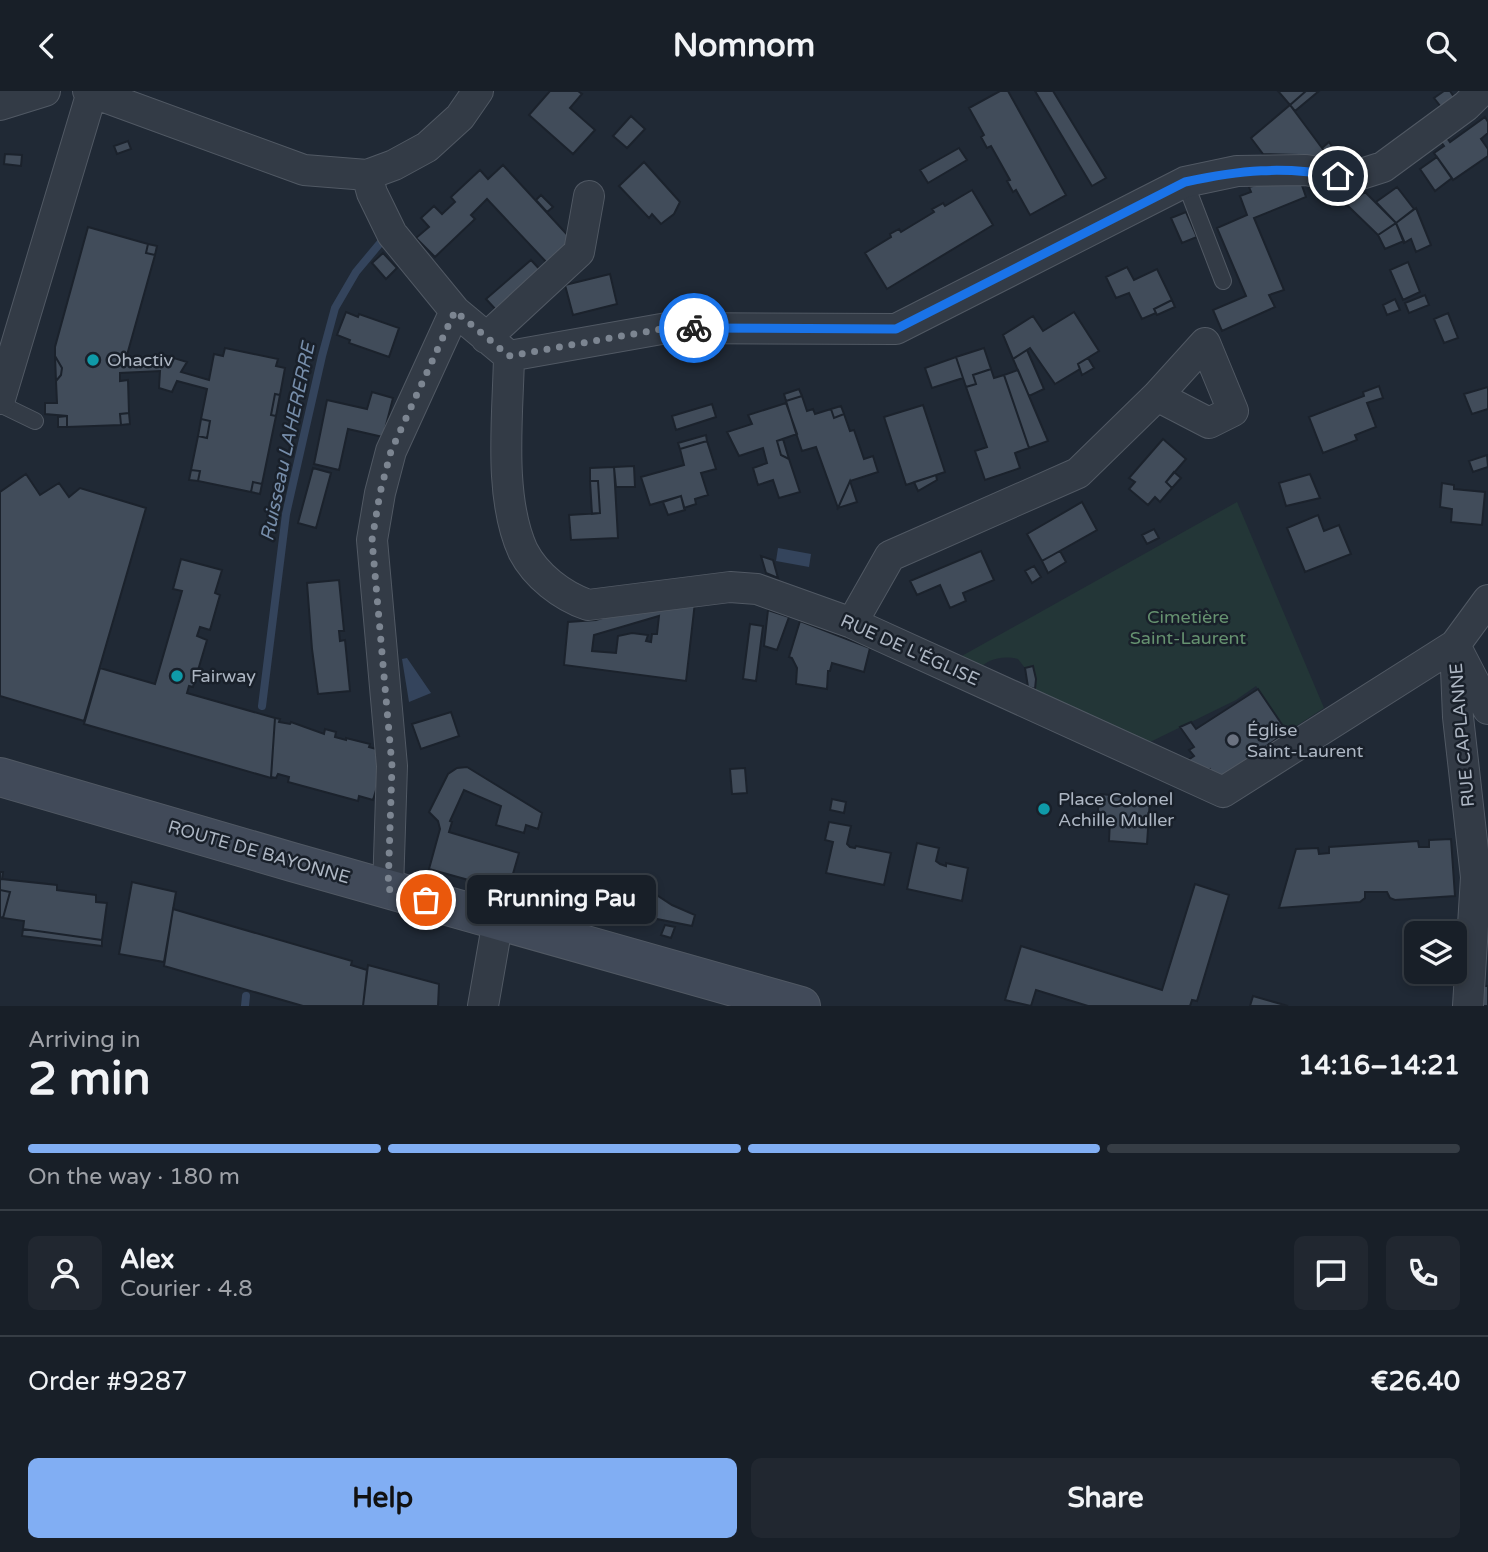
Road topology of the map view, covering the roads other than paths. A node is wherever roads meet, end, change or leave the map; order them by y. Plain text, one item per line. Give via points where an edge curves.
1 (45, 91) edge
2 (90, 91) edge
3 (478, 91) edge
4 (1481, 91) edge
5 (0, 105) edge
6 (367, 175) junction
7 (1185, 182) junction
8 (589, 196) dead end
9 (1223, 281) dead end
10 (455, 311) junction
11 (498, 347) junction
12 (1157, 396) dead end
13 (0, 402) edge
14 (35, 421) dead end
15 (1488, 600) edge
16 (852, 623) junction
17 (1455, 645) junction
18 (1488, 709) edge
19 (0, 777) edge
20 (388, 889) junction
21 (498, 920) junction
22 (484, 1006) edge
23 (801, 1006) edge
24 (1468, 1006) edge

1 - 5 street
2 - 6 street via 304,170
2 - 13 street
3 - 6 street via 460,117 427,147
4 - 7 street via 1384,167 1359,175 1237,171
6 - 10 street via 392,234
7 - 9 lane
7 - 11 street via 896,329 667,328
8 - 11 street via 579,252
10 - 11 street
10 - 20 street via 391,451 372,540 392,766
11 - 16 street, RUE DE L'ÉGLISE via 515,527 524,553 557,590 588,605 730,587 757,589
12 - 16 street via 1078,473 890,556
13 - 14 lane
15 - 17 street, RUE CAPLANNE
16 - 17 street, RUE DE L'ÉGLISE via 1223,792
17 - 18 street
17 - 24 street, RUE CAPLANNE via 1458,717 1476,877
19 - 20 main road, ROUTE DE BAYONNE
20 - 21 main road, ROUTE DE BAYONNE
21 - 22 street
21 - 23 main road, ROUTE DE BAYONNE

